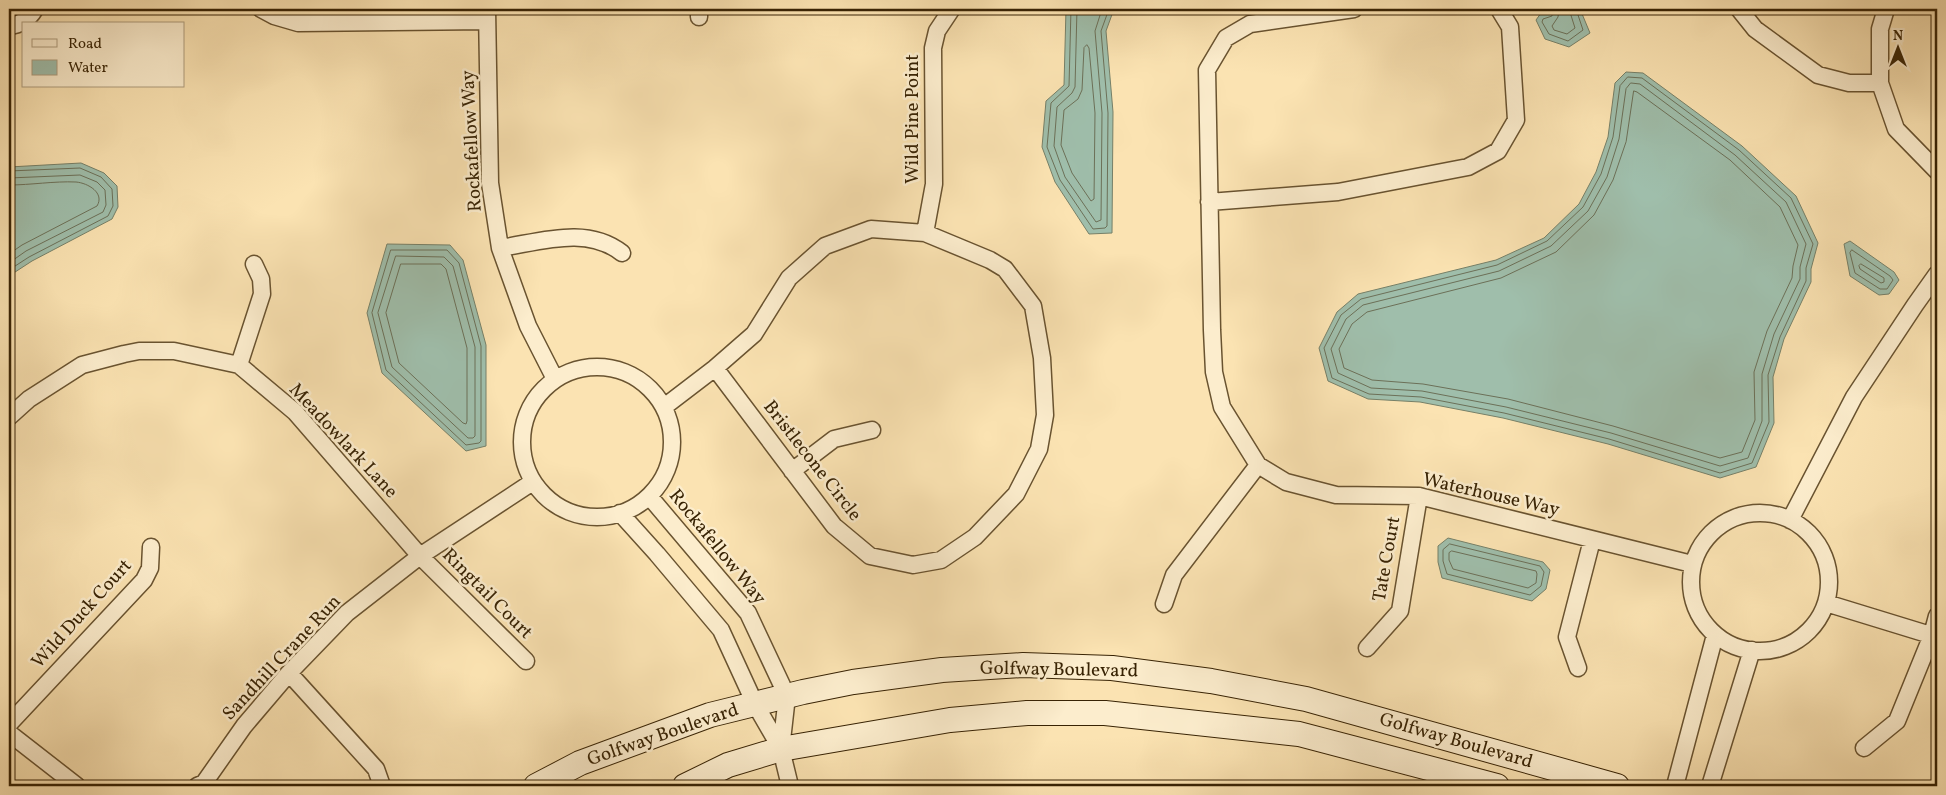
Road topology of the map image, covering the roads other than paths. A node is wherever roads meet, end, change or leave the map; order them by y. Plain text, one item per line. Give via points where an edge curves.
1 (35, 9) edge
2 (261, 9) edge
3 (1354, 9) edge
4 (1499, 9) edge
5 (1739, 9) edge
6 (1886, 9) edge
7 (951, 10) dead end
8 (487, 15) edge
9 (9, 26) edge
10 (1880, 83) junction
11 (1937, 171) edge
12 (1209, 202) junction
13 (925, 233) junction
14 (500, 248) junction
15 (622, 253) dead end
16 (254, 264) dead end
17 (1937, 274) edge
18 (239, 365) junction
19 (715, 368) junction
20 (555, 379) junction
21 (664, 407) junction
22 (9, 417) edge
23 (872, 430) dead end
24 (1258, 466) junction
25 (792, 471) junction
26 (531, 483) junction
27 (649, 496) junction
28 (1419, 496) junction
29 (620, 514) junction
30 (1790, 520) junction
31 (1592, 540) junction
32 (151, 547) dead end
33 (420, 556) junction
34 (1692, 564) junction
35 (1826, 603) junction
36 (1164, 604) dead end
37 (1937, 616) edge
38 (1715, 635) junction
39 (1935, 636) edge
40 (1367, 648) dead end
41 (1752, 650) junction
42 (526, 661) dead end
43 (1578, 668) dead end
44 (290, 673) junction
45 (786, 696) junction
46 (755, 704) junction
47 (9, 724) edge
48 (9, 733) edge
49 (1864, 748) dead end
50 (781, 749) junction
51 (77, 786) edge
52 (197, 786) edge
53 (382, 786) edge
54 (536, 786) edge
55 (685, 786) edge
56 (790, 786) edge
57 (1497, 786) edge
58 (1617, 786) edge
59 (1675, 786) edge
60 (1710, 786) edge

1 - 9 street via 30,17
2 - 8 street via 298,23
3 - 12 street, Waterhouse Way via 1250,24 1226,38 1207,70
4 - 12 street via 1510,27 1516,120 1498,151 1468,167 1338,192
5 - 10 street via 1755,29 1818,74 1849,83
6 - 10 street via 1880,29
7 - 13 street, Wild Pine Point via 937,31 933,48 934,184
8 - 14 street, Rockafellow Way via 490,183
10 - 11 street via 1896,129
12 - 24 street, Waterhouse Way via 1214,372 1222,407
13 - 19 street, Bristlecone Circle via 871,230 825,246 789,278 754,334
13 - 25 street, Bristlecone Circle via 1005,269 1033,306 1042,358 1045,415 1039,449 1016,494 975,537 941,560 913,565 870,556 834,526
14 - 15 street via 585,237 605,242
14 - 20 street, Rockafellow Way via 528,326
16 - 18 street via 261,279 261,301
17 - 30 street via 1854,397
18 - 22 street, Meadowlark Lane via 174,351 124,354 82,365 29,399
18 - 33 street, Meadowlark Lane via 295,412
19 - 21 street, Bristlecone Circle
19 - 25 street, Bristlecone Circle
20 - 21 street via 574,370 616,369 635,377 652,390
20 - 26 street via 539,393 528,412 522,433 522,454
21 - 27 street via 670,424 670,460 663,477
23 - 25 street via 834,439
24 - 28 street, Waterhouse Way via 1286,482 1336,494
24 - 36 street via 1174,575
26 - 29 street via 558,506 578,514 599,517
26 - 33 street, Sandhill Crane Run
27 - 29 street
27 - 45 street, Rockafellow Way via 748,613
28 - 31 street, Waterhouse Way
28 - 40 street, Tate Court via 1400,611
29 - 46 street via 721,630
30 - 34 street via 1771,514 1751,514 1732,519 1716,529 1702,544
30 - 35 street via 1809,535 1823,555 1828,571
31 - 34 street, Waterhouse Way
31 - 43 street via 1567,637
32 - 47 street, Wild Duck Court via 150,568 144,580
33 - 42 street, Ringtail Court
33 - 44 street, Sandhill Crane Run via 347,613
34 - 38 street via 1693,601 1702,620
35 - 39 street
35 - 41 street via 1814,624 1797,640 1768,650
37 - 39 street
38 - 41 street via 1733,645
38 - 59 street
39 - 49 street via 1897,721
41 - 60 street
44 - 52 street, Sandhill Crane Run via 244,726 204,783
44 - 53 street via 376,769
45 - 46 street, Golfway Boulevard
45 - 50 street, Rockafellow Way
45 - 58 street, Golfway Boulevard via 853,682 942,670 1024,666 1112,668 1211,681 1306,699
46 - 50 street
46 - 54 street, Golfway Boulevard via 710,715 580,763
48 - 51 street
50 - 55 street, Golfway Boulevard via 728,766
50 - 56 street
50 - 57 street, Golfway Boulevard via 950,720 1027,713 1105,713 1299,734

